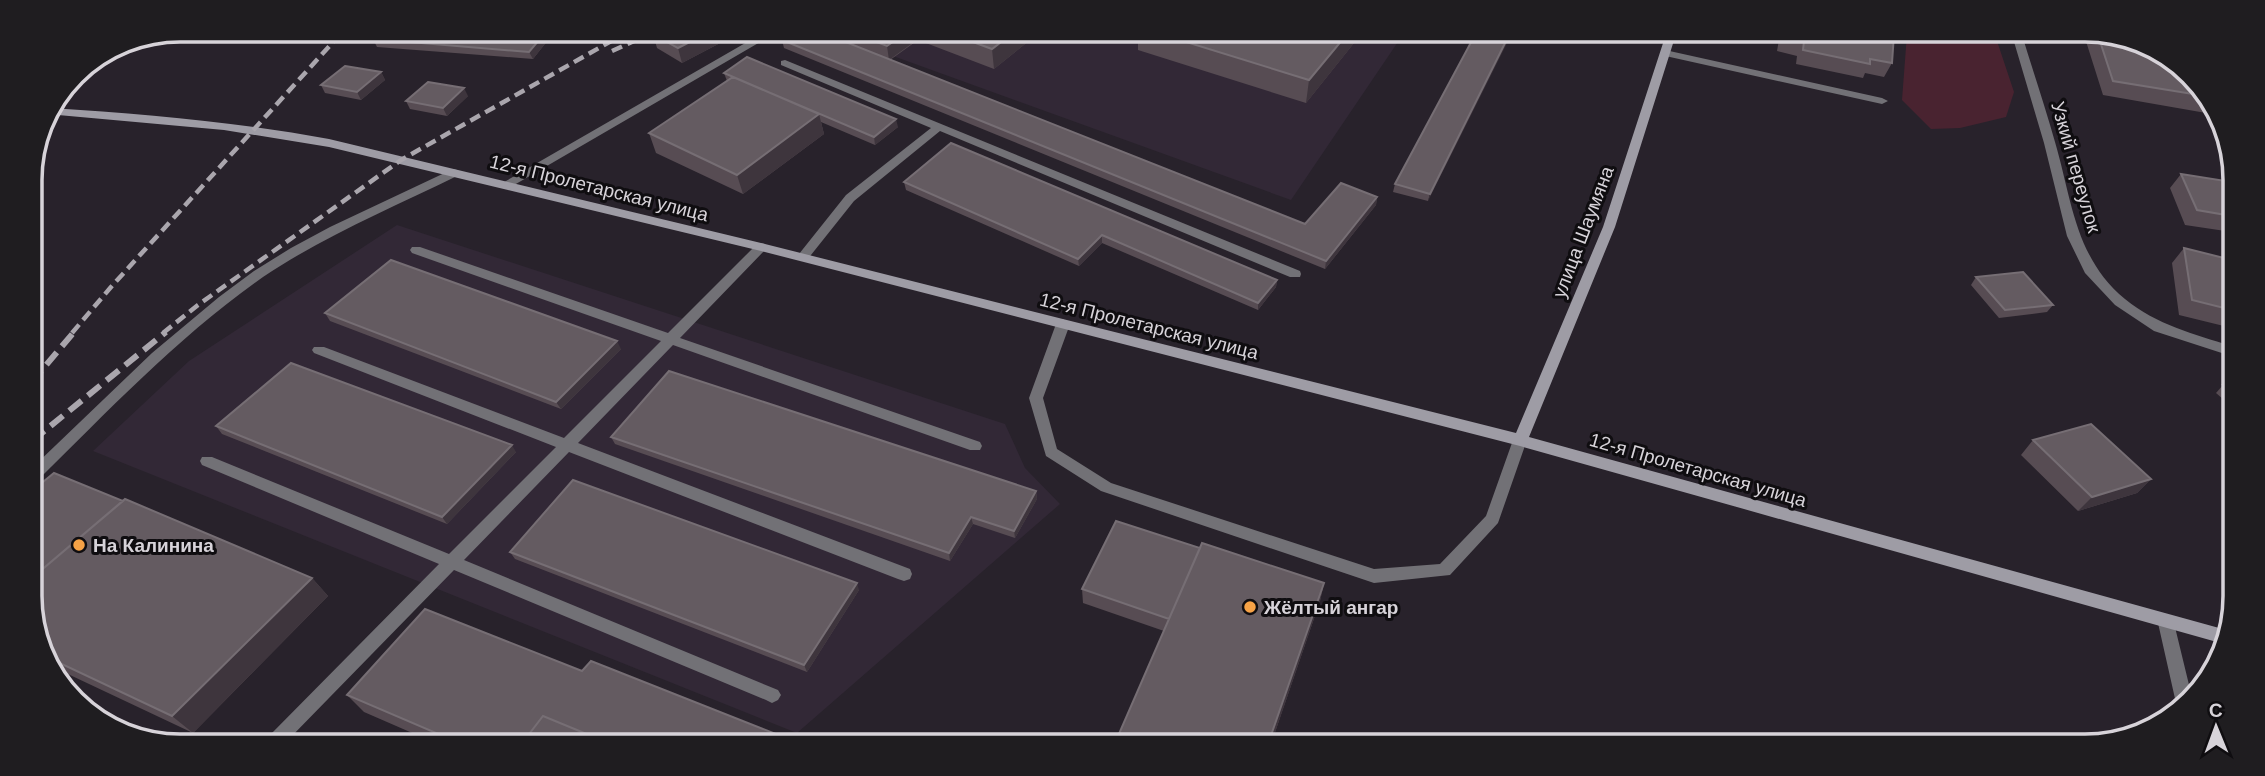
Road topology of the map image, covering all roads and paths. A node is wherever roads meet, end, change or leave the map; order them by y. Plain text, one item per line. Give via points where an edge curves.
1 (755, 42) edge
2 (1668, 42) edge
3 (2019, 42) edge
4 (1665, 53) junction
5 (785, 63) dead end
6 (1882, 101) dead end
7 (61, 112) edge
8 (939, 127) junction
9 (453, 173) junction
10 (505, 185) junction
11 (761, 247) junction
12 (416, 250) dead end
13 (803, 257) junction
14 (1295, 274) dead end
15 (1063, 324) junction
16 (670, 339) junction
17 (2223, 348) edge
18 (320, 351) dead end
19 (1520, 440) junction
20 (566, 445) junction
21 (975, 446) dead end
22 (207, 461) dead end
23 (42, 467) edge
24 (452, 562) junction
25 (904, 574) dead end
26 (2166, 623) junction
27 (2217, 635) edge
28 (2182, 692) edge
29 (772, 695) dead end
30 (283, 734) edge

1 - 10 street
2 - 4 main road, улица Шаумяна
3 - 17 street, Узкий переулок via 2073,236 2090,270 2120,302 2159,328
4 - 6 street
4 - 19 main road, улица Шаумяна via 1609,227
5 - 8 street
7 - 9 main road, 12-я Пролетарская улица via 257,129
8 - 13 street via 849,198
8 - 14 street
9 - 10 main road, 12-я Пролетарская улица
9 - 23 street via 295,252 218,306 162,352
10 - 11 main road, 12-я Пролетарская улица
11 - 13 main road, 12-я Пролетарская улица
11 - 16 street
12 - 16 street
13 - 15 main road, 12-я Пролетарская улица
15 - 19 main road, 12-я Пролетарская улица
15 - 19 street via 1036,398 1051,453 1107,487 1374,576 1444,570 1493,519
16 - 20 street
16 - 21 street
18 - 20 street
19 - 26 main road, 12-я Пролетарская улица
20 - 24 street
20 - 25 street
22 - 24 street
24 - 29 street
24 - 30 street
26 - 27 main road, 12-я Пролетарская улица
26 - 28 street

